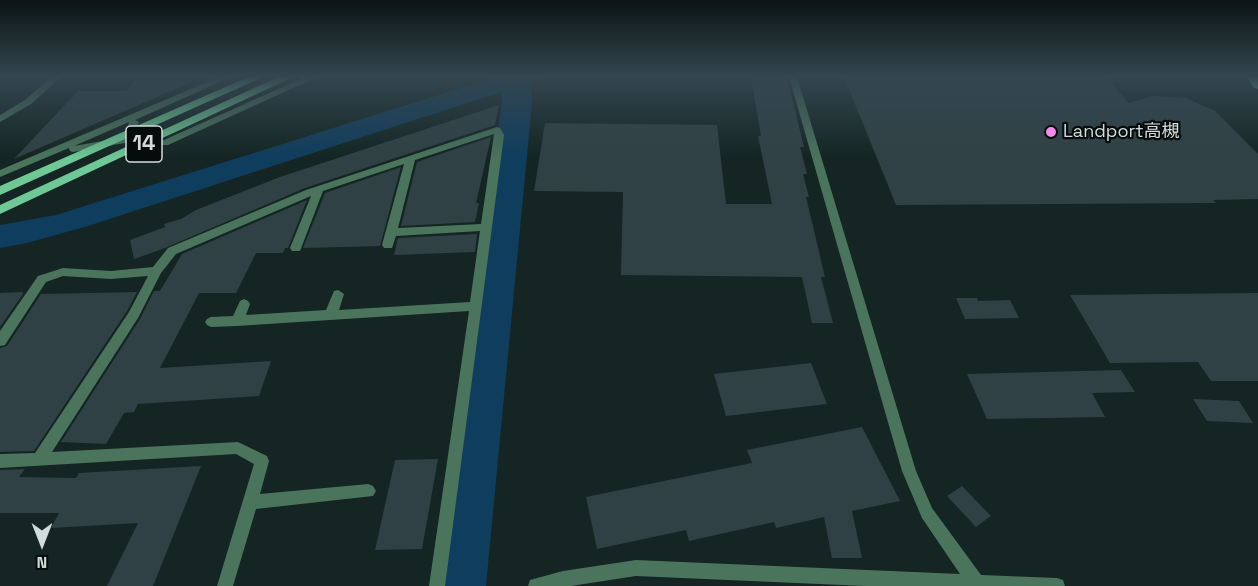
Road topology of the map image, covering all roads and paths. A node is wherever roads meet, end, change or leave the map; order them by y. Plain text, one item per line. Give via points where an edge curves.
1 (23, 104) edge
2 (164, 104) edge
3 (196, 104) edge
4 (229, 104) edge
5 (254, 104) edge
6 (801, 104) edge
7 (137, 116) junction
8 (0, 119) edge
9 (137, 138) junction
10 (46, 155) junction
11 (411, 158) junction
12 (0, 174) edge
13 (0, 190) edge
14 (318, 190) junction
15 (0, 210) edge
16 (487, 227) junction
17 (391, 232) junction
18 (388, 245) dead end
19 (296, 248) dead end
20 (156, 271) junction
21 (338, 294) dead end
22 (244, 304) dead end
23 (476, 306) junction
24 (331, 315) junction
25 (237, 321) junction
26 (211, 322) dead end
27 (0, 341) edge
28 (38, 460) junction
29 (0, 461) edge
30 (368, 491) dead end
31 (249, 502) junction
32 (978, 585) edge
33 (225, 586) edge
34 (437, 586) edge
35 (536, 586) edge
36 (1057, 586) edge

1 - 8 street
2 - 7 street
3 - 13 main road, 14
4 - 15 main road, 14
5 - 9 street via 176,140 157,143
6 - 32 street via 909,471 927,513
7 - 9 street via 132,129
7 - 10 street
9 - 10 street
10 - 12 street
11 - 14 street
11 - 16 street via 496,130 500,135
11 - 17 street
14 - 19 street
14 - 20 street via 172,251
16 - 17 street
16 - 23 street
17 - 18 street
20 - 27 street via 111,275 63,272 42,279
20 - 28 street via 134,315
21 - 24 street
22 - 25 street
23 - 24 street
23 - 34 street
24 - 25 street
25 - 26 street
28 - 29 street
28 - 31 street via 238,448 262,461
30 - 31 street
31 - 33 street
32 - 35 street via 636,568
32 - 36 street

